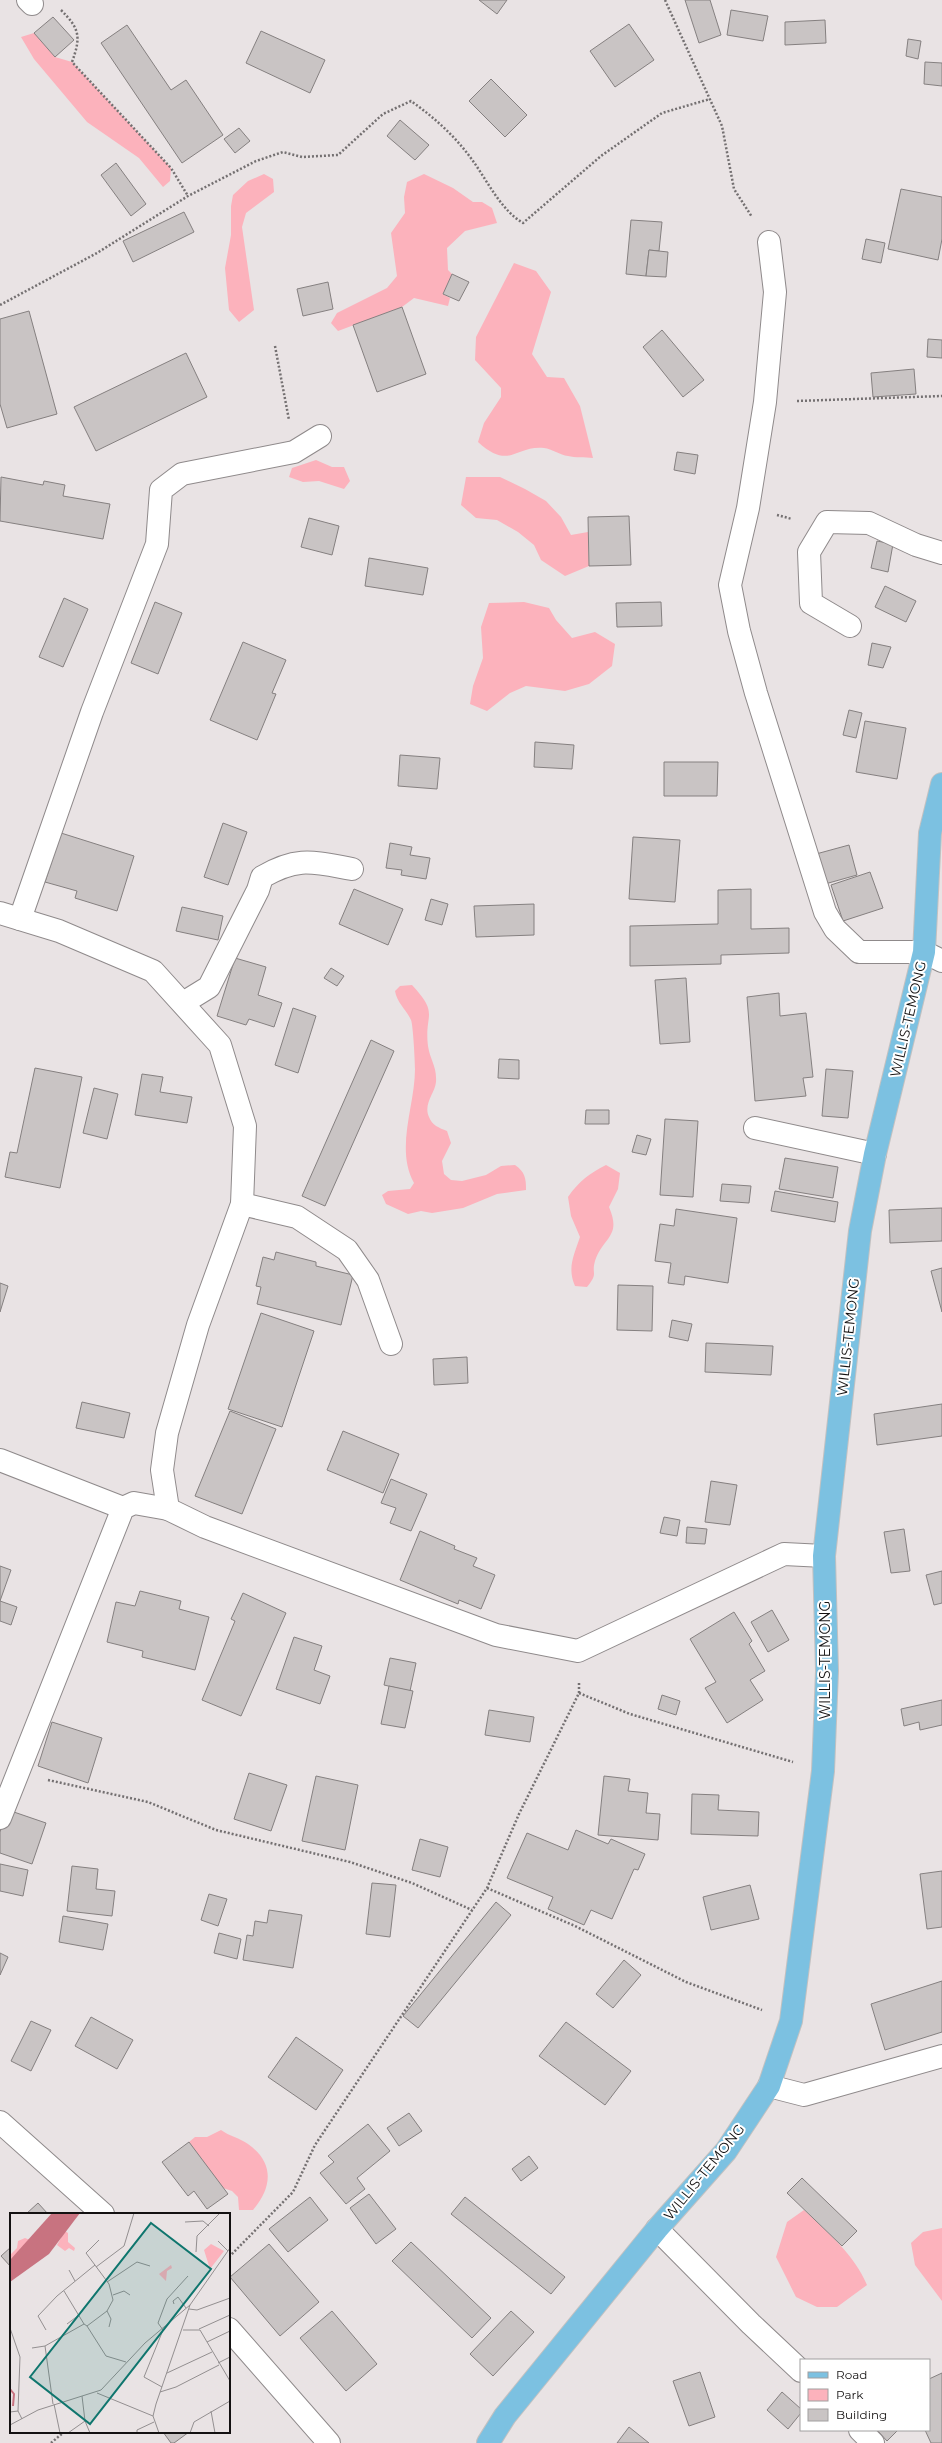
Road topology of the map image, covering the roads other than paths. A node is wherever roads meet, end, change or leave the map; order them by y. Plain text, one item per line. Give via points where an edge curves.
1 (769, 242) road end
2 (320, 436) dead end
3 (942, 553) edge
4 (850, 626) dead end
5 (942, 784) edge
6 (352, 869) dead end
7 (10, 916) edge
8 (933, 956) edge
9 (183, 1003) junction
10 (755, 1128) dead end
11 (876, 1154) junction
12 (242, 1204) junction
13 (391, 1344) dead end
14 (2, 1468) edge
15 (123, 1508) junction
16 (168, 1508) junction
17 (824, 1556) junction
18 (0, 1818) edge
19 (942, 2056) edge
20 (769, 2086) junction
21 (0, 2122) edge
22 (102, 2213) edge
23 (657, 2230) junction
24 (230, 2330) edge
25 (800, 2369) edge
26 (861, 2431) edge
27 (329, 2443) edge
28 (488, 2443) edge
29 (873, 2443) edge

1 - 8 street via 775,292 765,402 748,508 730,586 739,631 825,912 834,929 859,952
2 - 7 street via 294,452 182,474 161,490 157,544
3 - 4 street via 916,545 869,524 827,522 809,552 811,603
5 - 8 main road, WILLIS-TEMONG via 930,833
6 - 9 street via 309,861 281,866 262,877 209,988
7 - 9 street via 59,931 153,971
8 - 11 main road, WILLIS-TEMONG
9 - 12 street via 220,1045 246,1126
10 - 11 street
11 - 17 main road, WILLIS-TEMONG via 860,1231
12 - 13 street via 297,1217 346,1250 368,1280
12 - 16 street via 198,1325 167,1433 162,1470
14 - 15 street
15 - 16 street via 134,1503
15 - 18 street
16 - 17 street via 205,1527 496,1635 578,1651 784,1554
17 - 20 main road, WILLIS-TEMONG via 827,1671 823,1771 791,2020
19 - 20 street via 804,2095
20 - 23 main road, WILLIS-TEMONG via 726,2150
21 - 22 street
23 - 25 street
23 - 28 main road, WILLIS-TEMONG via 505,2416
24 - 27 street
26 - 29 street

